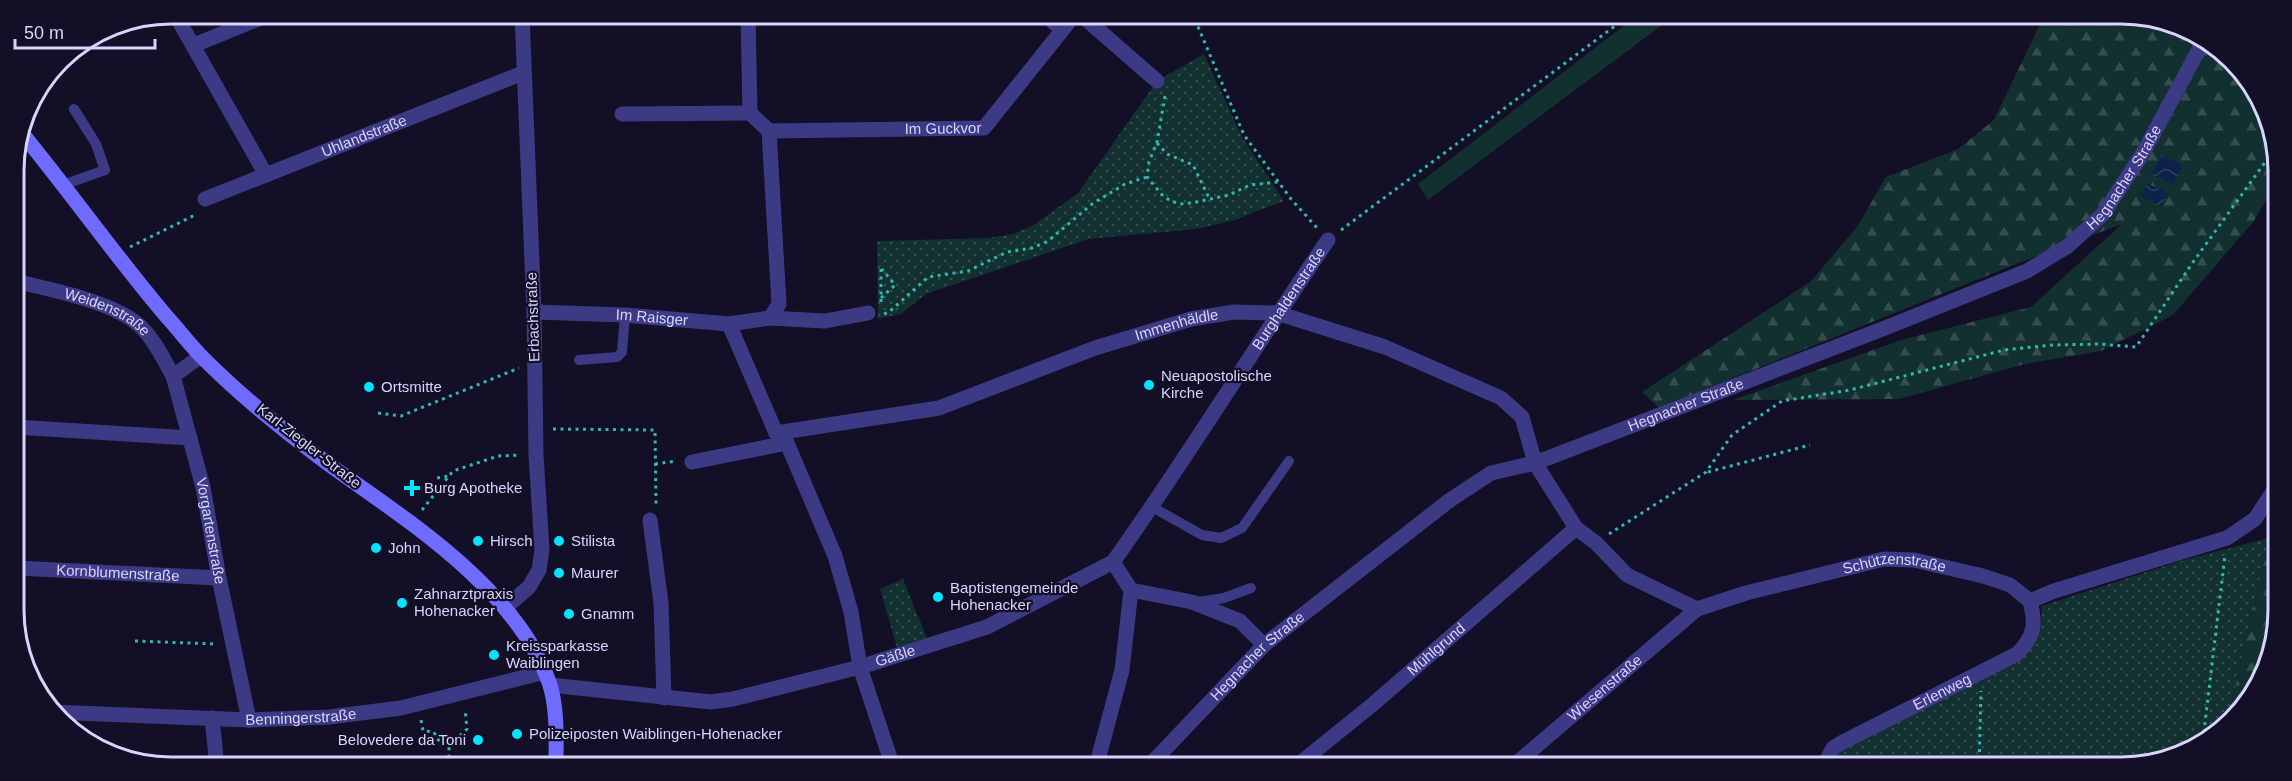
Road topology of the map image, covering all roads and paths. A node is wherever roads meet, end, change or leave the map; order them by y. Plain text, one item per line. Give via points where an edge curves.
1 (181, 24) edge
2 (246, 24) edge
3 (522, 24) edge
4 (748, 24) edge
5 (1068, 24) edge
6 (1083, 24) edge
7 (1197, 24) edge
8 (1618, 24) edge
9 (194, 45) junction
10 (2200, 47) edge
11 (523, 73) junction
12 (1157, 81) joint
13 (74, 109) dead end
14 (750, 113) junction
15 (622, 114) dead end
16 (769, 131) junction
17 (27, 140) edge
18 (1157, 142) junction
19 (2268, 159) edge
20 (266, 175) junction
21 (1147, 177) junction
22 (1278, 182) junction
23 (63, 185) junction
24 (205, 199) joint
25 (1210, 200) junction
26 (1328, 240) junction
27 (115, 255) junction
28 (24, 283) edge
29 (881, 298) joint
30 (534, 312) junction
31 (868, 313) joint
32 (1277, 314) junction
33 (626, 315) junction
34 (770, 318) junction
35 (729, 324) junction
36 (201, 356) junction
37 (579, 360) dead end
38 (535, 362) junction
39 (173, 376) junction
40 (378, 414) dead end
41 (24, 428) edge
42 (536, 429) junction
43 (190, 438) junction
44 (782, 438) junction
45 (1810, 445) dead end
46 (536, 454) junction
47 (1289, 461) dead end
48 (684, 462) joint
49 (1535, 463) junction
50 (655, 464) junction
51 (1706, 472) junction
52 (449, 476) junction
53 (437, 477) dead end
54 (2268, 499) edge
55 (1152, 507) junction
56 (650, 520) joint
57 (412, 523) junction
58 (1576, 528) junction
59 (2227, 538) junction
60 (1596, 543) junction
61 (1113, 562) junction
62 (24, 568) edge
63 (219, 578) junction
64 (1251, 588) dead end
65 (1131, 590) junction
66 (2030, 601) junction
67 (1192, 602) junction
68 (506, 607) junction
69 (1697, 609) junction
70 (135, 641) dead end
71 (233, 645) junction
72 (1264, 645) junction
73 (860, 667) junction
74 (1981, 673) junction
75 (547, 678) junction
76 (664, 698) junction
77 (418, 704) junction
78 (66, 713) edge
79 (212, 718) junction
80 (249, 720) junction
81 (467, 729) dead end
82 (2204, 731) edge
83 (449, 746) junction
84 (217, 757) edge
85 (449, 757) edge
86 (556, 757) edge
87 (890, 757) edge
88 (1098, 757) edge
89 (1158, 757) edge
90 (1307, 757) edge
91 (1524, 757) edge
92 (1828, 757) edge
93 (1979, 757) edge

1 - 9 street
2 - 9 street
3 - 11 street, Erbachstraße
4 - 14 street
5 - 16 street, Im Guckvor via 984,128
6 - 12 street
7 - 22 path via 1244,135
8 - 26 path
9 - 20 street
10 - 49 street, Hegnacher Straße via 2143,153 2103,214 2068,246 2027,271
11 - 20 street, Uhlandstraße
11 - 30 street, Erbachstraße
12 - 18 path via 1166,87
13 - 23 lane via 96,144 105,170
14 - 15 street
14 - 16 street
16 - 34 street via 778,304
17 - 23 street, Karl-Ziegler-Straße
18 - 21 path
18 - 25 path via 1167,154 1192,165
19 - 51 path via 2136,347 2052,345 2004,350 1850,390 1782,401 1732,435
20 - 24 street, Uhlandstraße
21 - 25 path via 1171,201
21 - 31 path via 1125,184 1092,204 1048,241 1007,252 968,271 928,277 889,312
22 - 25 path via 1250,184
22 - 26 path
23 - 27 street, Karl-Ziegler-Straße
24 - 27 path via 208,208
26 - 32 street, Burghaldenstraße
27 - 36 street, Karl-Ziegler-Straße
28 - 39 street, Weidenstraße via 126,316 141,327
29 - 29 path via 895,285 881,268 881,288
30 - 33 street, Im Raisger
30 - 38 street, Erbachstraße
31 - 34 street, Im Raisger via 825,321
32 - 44 street, Immenhäldle via 1234,312 1191,319 1095,348 939,408
32 - 49 street, Immenhäldle via 1385,347 1501,398 1521,417
32 - 55 street, Burghaldenstraße
33 - 35 street, Im Raisger
33 - 37 lane via 622,352 617,357
34 - 35 street, Im Raisger
35 - 44 street
36 - 39 street
36 - 57 street, Karl-Ziegler-Straße via 288,433
38 - 40 path via 401,416
38 - 42 street, Erbachstraße
39 - 43 street, Vorgartenstraße
41 - 43 street
42 - 46 street, Erbachstraße
42 - 50 path via 655,430
43 - 63 street, Vorgartenstraße
44 - 48 street, Immenhäldle
44 - 73 street via 835,556 851,612
45 - 51 path
46 - 52 path via 498,456 453,471
46 - 68 street, Erbachstraße via 542,550 539,570 529,587
47 - 55 lane via 1242,528 1221,538 1202,535
48 - 50 path
49 - 58 street
49 - 72 street, Hegnacher Straße via 1491,473 1450,500
50 - 56 path via 656,507
51 - 60 path
52 - 53 path
52 - 57 path
54 - 59 street via 2255,519
55 - 61 street, Burghaldenstraße
56 - 76 street via 662,603
57 - 68 street, Karl-Ziegler-Straße
58 - 60 street
58 - 90 street, Mühlgrund
59 - 66 street
59 - 82 path
60 - 69 street via 1627,574
61 - 65 street
61 - 73 street, Gäßle via 987,627
62 - 63 street, Kornblumenstraße
63 - 71 street, Vorgartenstraße
64 - 67 lane via 1224,598
65 - 67 street
65 - 88 street via 1122,670
66 - 69 street, Schützenstraße via 2010,585 1983,576 1914,560 1884,559
66 - 74 street, Erlenweg via 2034,619 2029,642 2017,654
67 - 72 street via 1240,621
68 - 75 street, Karl-Ziegler-Straße
69 - 91 street, Wiesenstraße
70 - 71 path
71 - 80 street, Vorgartenstraße
72 - 89 street, Hegnacher Straße
73 - 76 street, Gäßle via 733,699 711,702
73 - 87 street
74 - 92 street, Erlenweg via 1841,743
74 - 93 path
75 - 76 street, Gäßle
75 - 77 street, Benningerstraße
75 - 86 street, Karl-Ziegler-Straße
77 - 80 street, Benningerstraße via 329,717
77 - 83 path via 423,731 434,732 437,739
78 - 79 street, Benningerstraße
79 - 80 street, Benningerstraße
79 - 84 street
81 - 83 path
83 - 85 path

